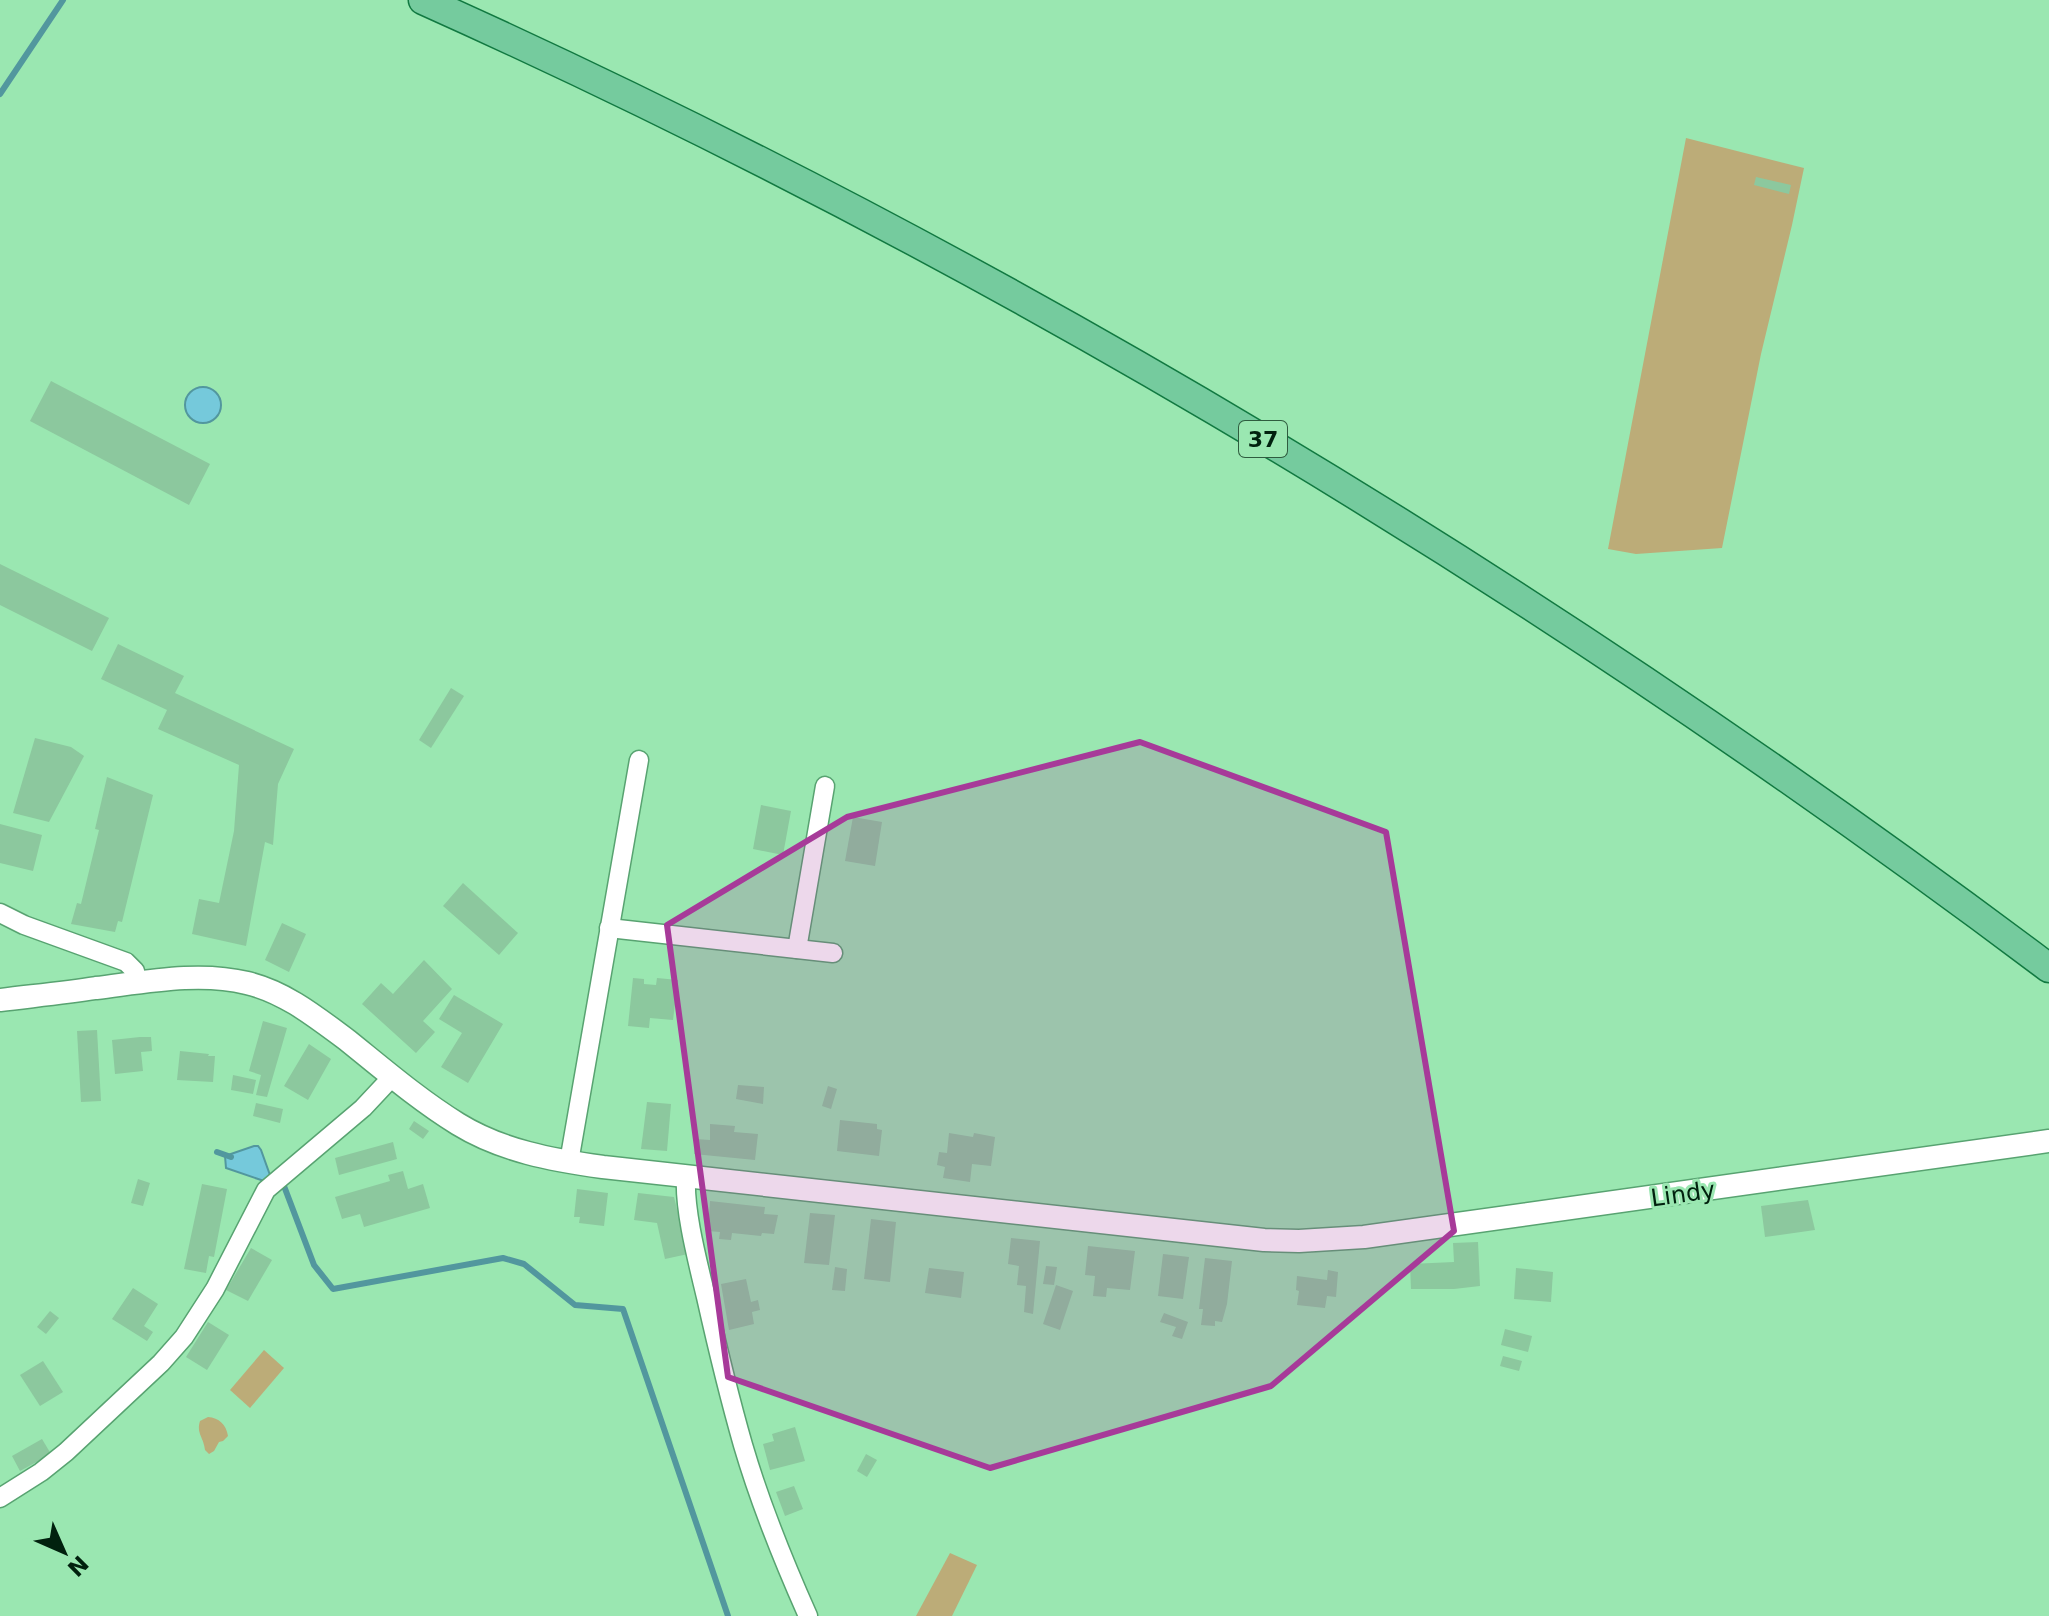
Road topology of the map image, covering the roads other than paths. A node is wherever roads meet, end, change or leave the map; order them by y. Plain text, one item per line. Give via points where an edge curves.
1 (423, 0) edge
2 (639, 760) dead end
3 (825, 786) dead end
4 (0, 913) edge
5 (609, 928) junction
6 (797, 949) junction
7 (833, 953) dead end
8 (2049, 968) edge
9 (137, 983) junction
10 (0, 1000) edge
11 (393, 1076) junction
12 (2049, 1141) edge
13 (569, 1162) junction
14 (686, 1177) junction
15 (0, 1498) edge
16 (808, 1616) edge

1 - 8 main road, 37 via 874,221 1249,431 1602,652
2 - 5 street
3 - 6 street
4 - 9 street via 126,962
5 - 6 street
5 - 13 street
6 - 7 street
9 - 10 street, Lindy
9 - 11 street, Lindy via 209,978 260,986 307,1011
11 - 13 street, Lindy via 471,1132 524,1153
11 - 15 street via 260,1200 215,1289 174,1349 66,1452
12 - 14 street, Lindy via 1314,1241 1264,1240
13 - 14 street, Lindy
14 - 16 street via 698,1262 743,1447

